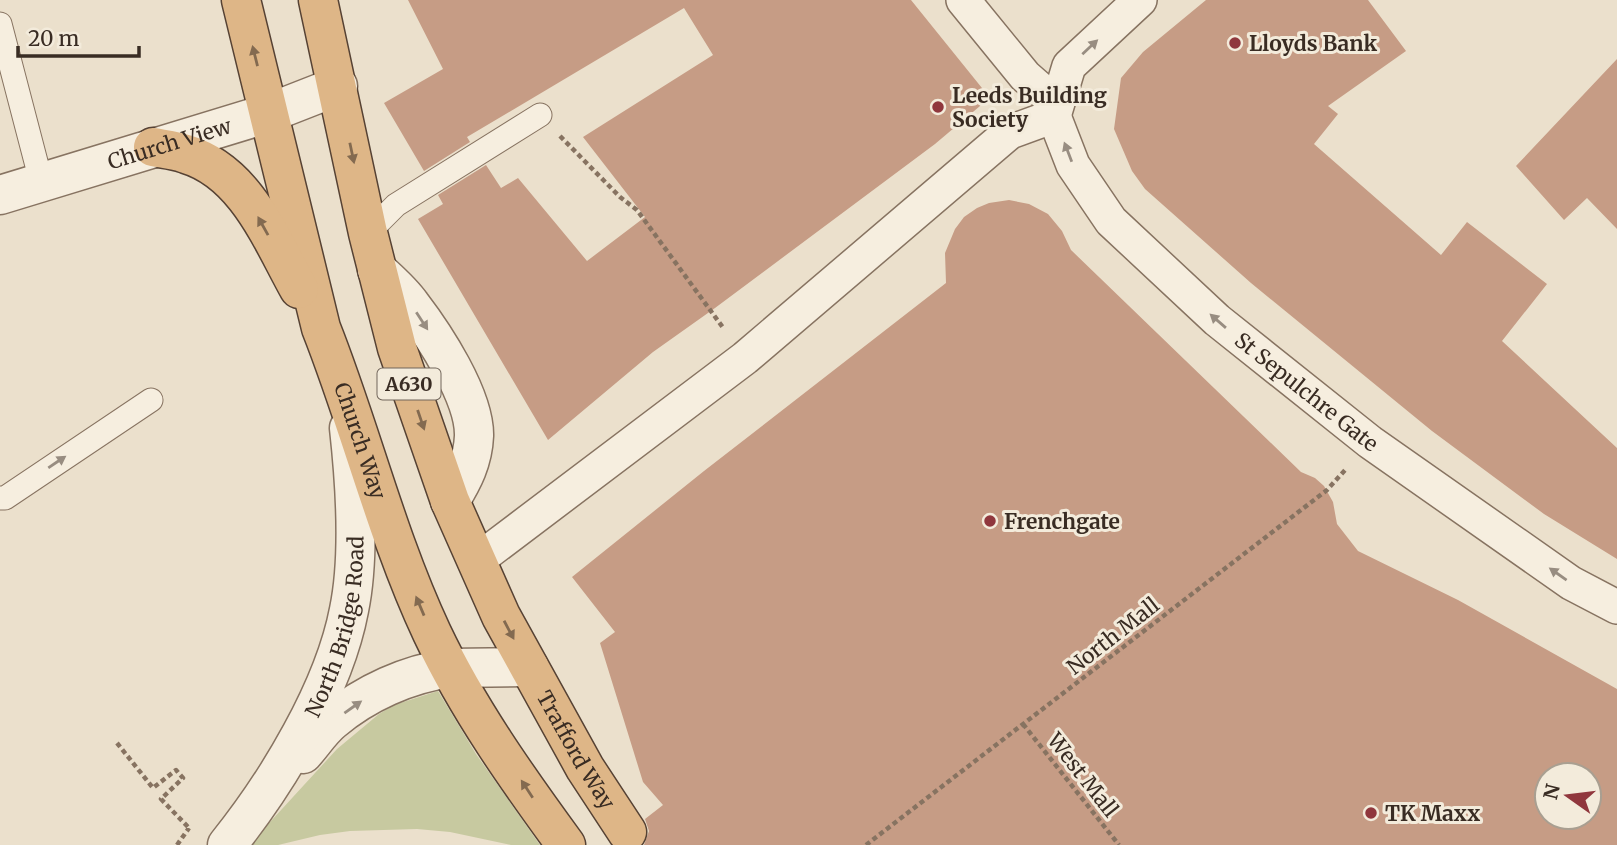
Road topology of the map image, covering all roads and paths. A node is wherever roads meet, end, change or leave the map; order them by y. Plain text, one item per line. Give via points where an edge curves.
1 (241, 0) edge
2 (318, 0) edge
3 (963, 0) edge
4 (1140, 0) edge
5 (0, 24) edge
6 (338, 86) junction
7 (1055, 110) junction
8 (269, 113) junction
9 (540, 116) joint
10 (153, 148) junction
11 (41, 181) junction
12 (0, 195) edge
13 (0, 205) edge
14 (368, 233) junction
15 (377, 270) junction
16 (321, 328) junction
17 (744, 358) junction
18 (342, 379) junction
19 (151, 400) dead end
20 (1370, 442) junction
21 (0, 498) edge
22 (450, 501) junction
23 (475, 562) junction
24 (1617, 607) edge
25 (450, 667) junction
26 (528, 667) junction
27 (1023, 724) junction
28 (117, 743) dead end
29 (256, 809) junction
30 (196, 817) dead end
31 (189, 828) junction
32 (627, 832) dead end
33 (177, 845) edge
34 (227, 845) edge
35 (566, 845) edge
36 (866, 845) edge
37 (1119, 845) edge

8 -> 1 highway, Church Way / A630
2 - 6 highway, A630
3 - 7 street
7 -> 4 street via 1069,66
5 - 11 lane
6 - 8 street, Church View
6 -> 14 highway, A630
7 - 17 street via 1010,132
20 -> 7 street, St Sepulchre Gate via 1217,320 1111,221 1073,165
8 - 10 street, Church View
8 - 16 highway, Church Way / A630
9 - 14 lane via 396,205
9 - 17 path via 637,210
10 - 11 street, Church View
16 -> 10 highway via 248,198 221,172 187,154
11 - 12 street, Church View
11 - 13 lane
14 - 15 highway, A630
15 -> 22 highway, A630 via 397,348
15 -> 22 street via 410,303 447,359 471,411 471,457 467,474
16 - 18 highway, Church Way / A630
17 - 23 street
25 -> 18 highway, Church Way / A630 via 400,557
18 - 29 street, North Bridge Road via 354,497 350,609 332,670
21 -> 19 lane
24 -> 20 street, St Sepulchre Gate via 1571,583
20 - 27 path, North Mall via 1327,490
22 - 23 highway, A630
23 -> 26 highway, A630
25 - 26 street
29 -> 25 street via 331,722 374,692
35 -> 25 highway, Church Way / A630 via 482,723
26 - 32 highway, Trafford Way / A630
27 - 36 path, North Mall
27 - 37 path, West Mall
28 - 31 path via 153,788 176,770 183,779 161,799
29 - 34 street, North Bridge Road
30 - 31 path
31 - 33 path

